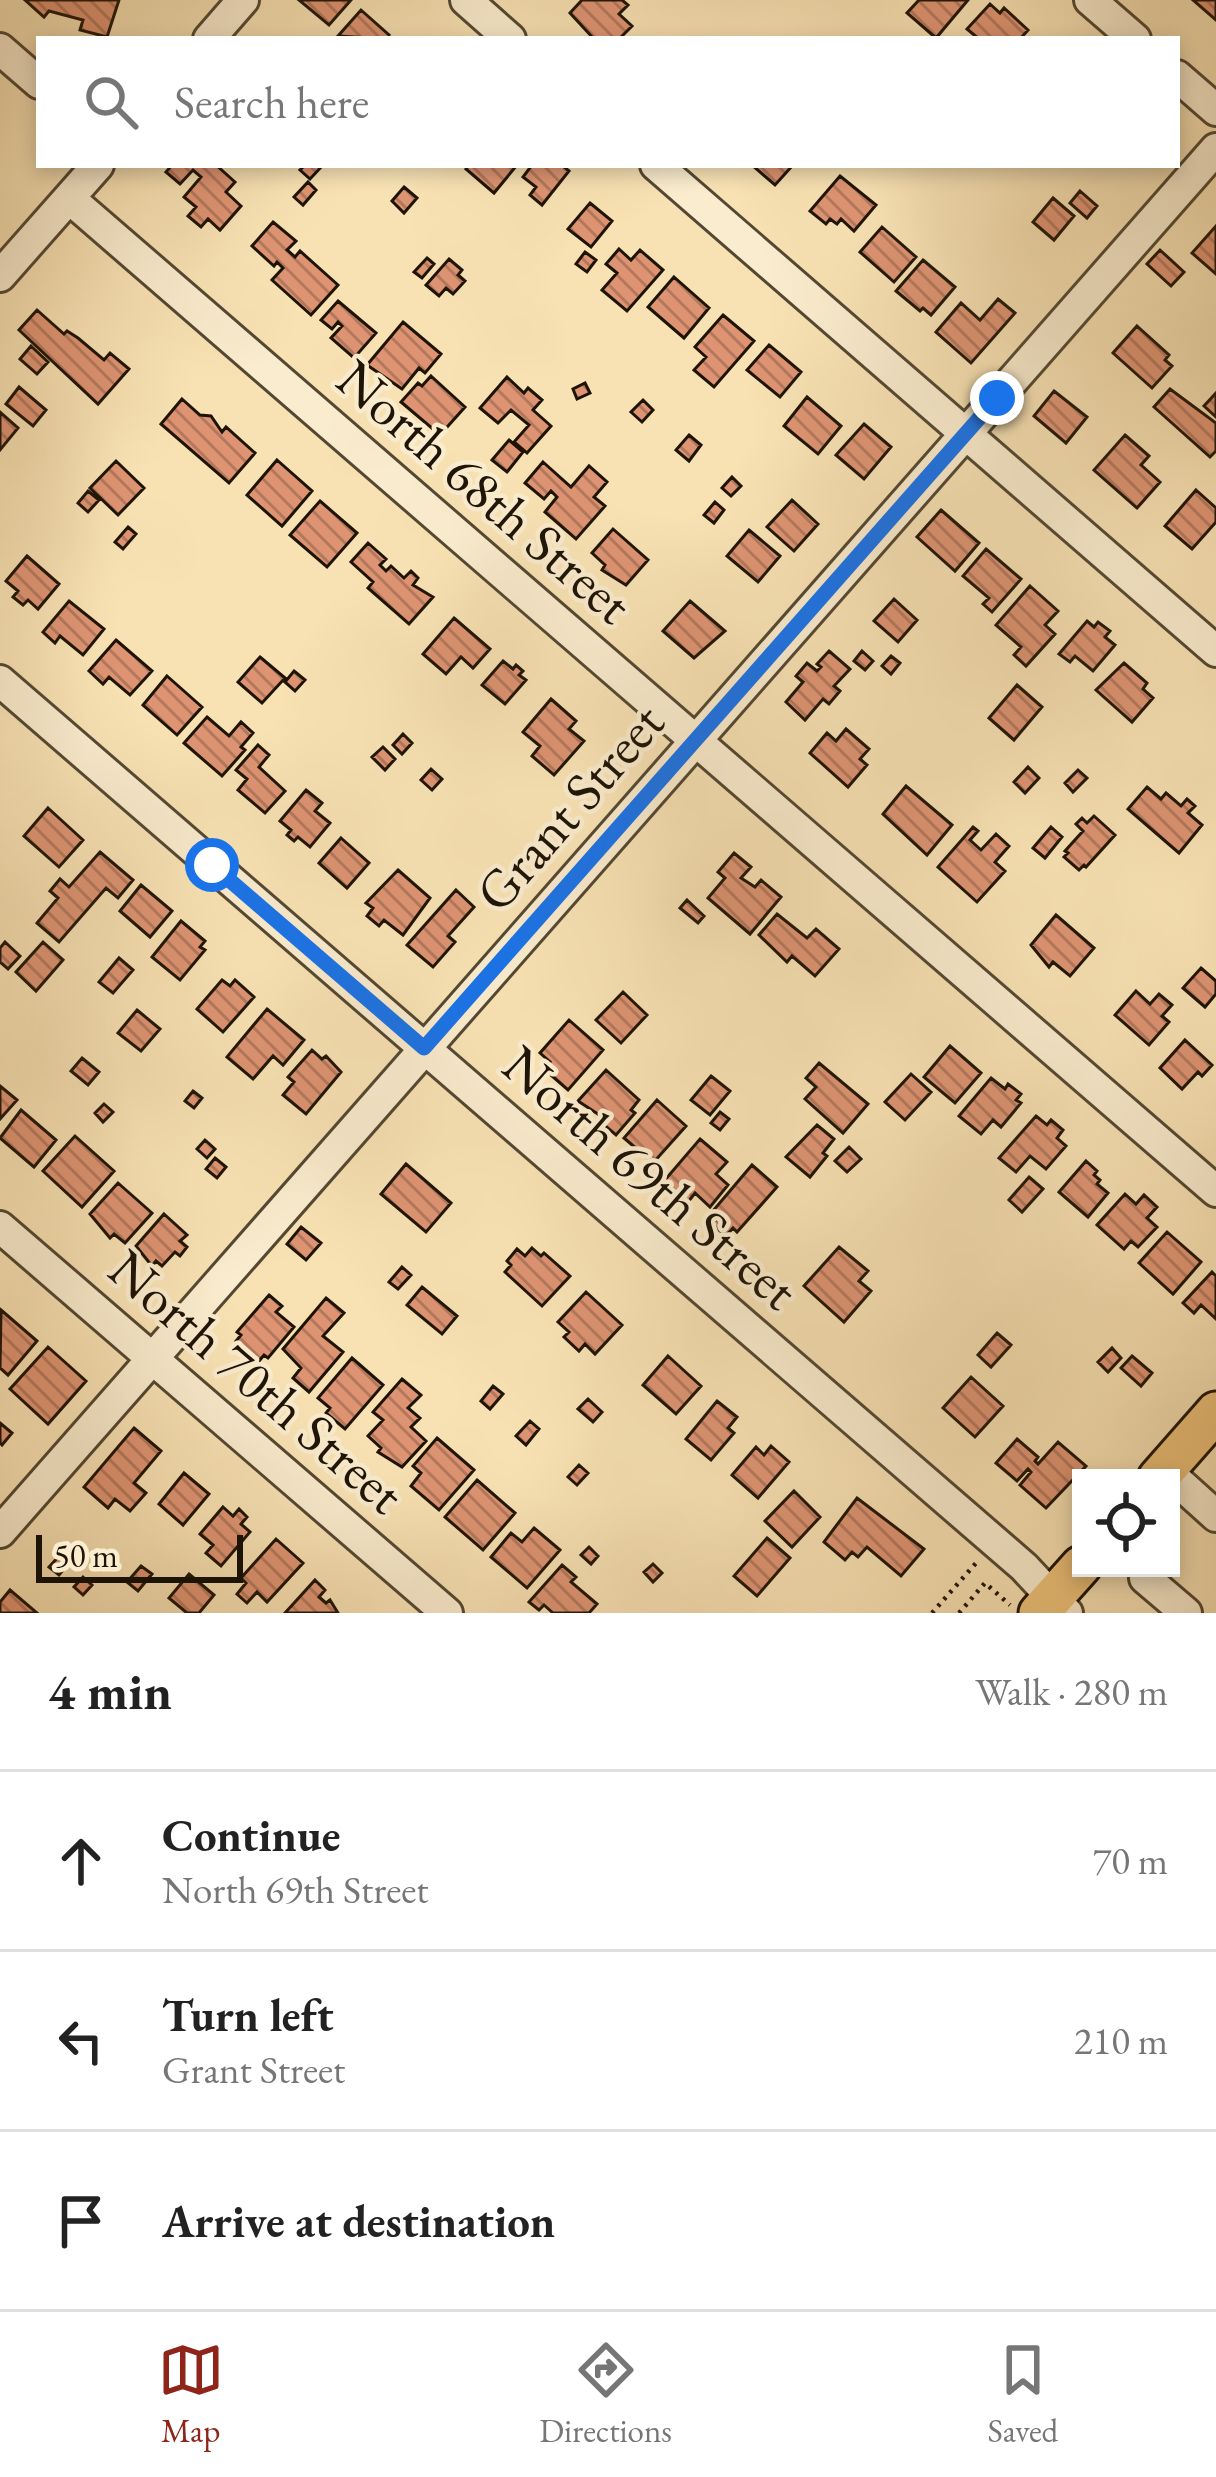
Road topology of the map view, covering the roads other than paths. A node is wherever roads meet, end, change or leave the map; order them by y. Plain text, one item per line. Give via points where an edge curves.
1 (243, 0) edge
2 (466, 0) edge
3 (1090, 0) edge
4 (212, 36) edge
5 (508, 36) edge
6 (1132, 36) edge
7 (0, 49) edge
8 (36, 79) edge
9 (1180, 79) edge
10 (1216, 110) edge
11 (1216, 149) edge
12 (95, 168) edge
13 (659, 168) edge
14 (69, 198) junction
15 (0, 276) edge
16 (965, 434) junction
17 (1216, 651) edge
18 (0, 681) edge
19 (695, 740) junction
20 (424, 1048) junction
21 (1216, 1191) edge
22 (0, 1227) edge
23 (153, 1358) junction
24 (1216, 1412) edge
25 (1166, 1469) edge
26 (1180, 1488) edge
27 (1216, 1516) edge
28 (0, 1532) edge
29 (1072, 1577) edge
30 (1145, 1578) dead end
31 (1045, 1609) edge
32 (447, 1613) edge
33 (1186, 1613) edge

1 - 4 street
2 - 5 street
3 - 6 street
7 - 8 street
9 - 10 street
11 - 16 street, Grant Street
12 - 14 street
13 - 16 street
14 - 15 street
14 - 19 street, North 68th Street
16 - 17 street
16 - 19 street, Grant Street
18 - 20 street, North 69th Street
19 - 20 street, Grant Street
19 - 21 street, North 68th Street
20 - 23 street, Grant Street
20 - 31 street, North 69th Street via 1024,1567
22 - 23 street, North 70th Street
23 - 28 street, Grant Street
23 - 32 street, North 70th Street
24 - 25 main road
26 - 27 street
29 - 31 main road
30 - 33 street

